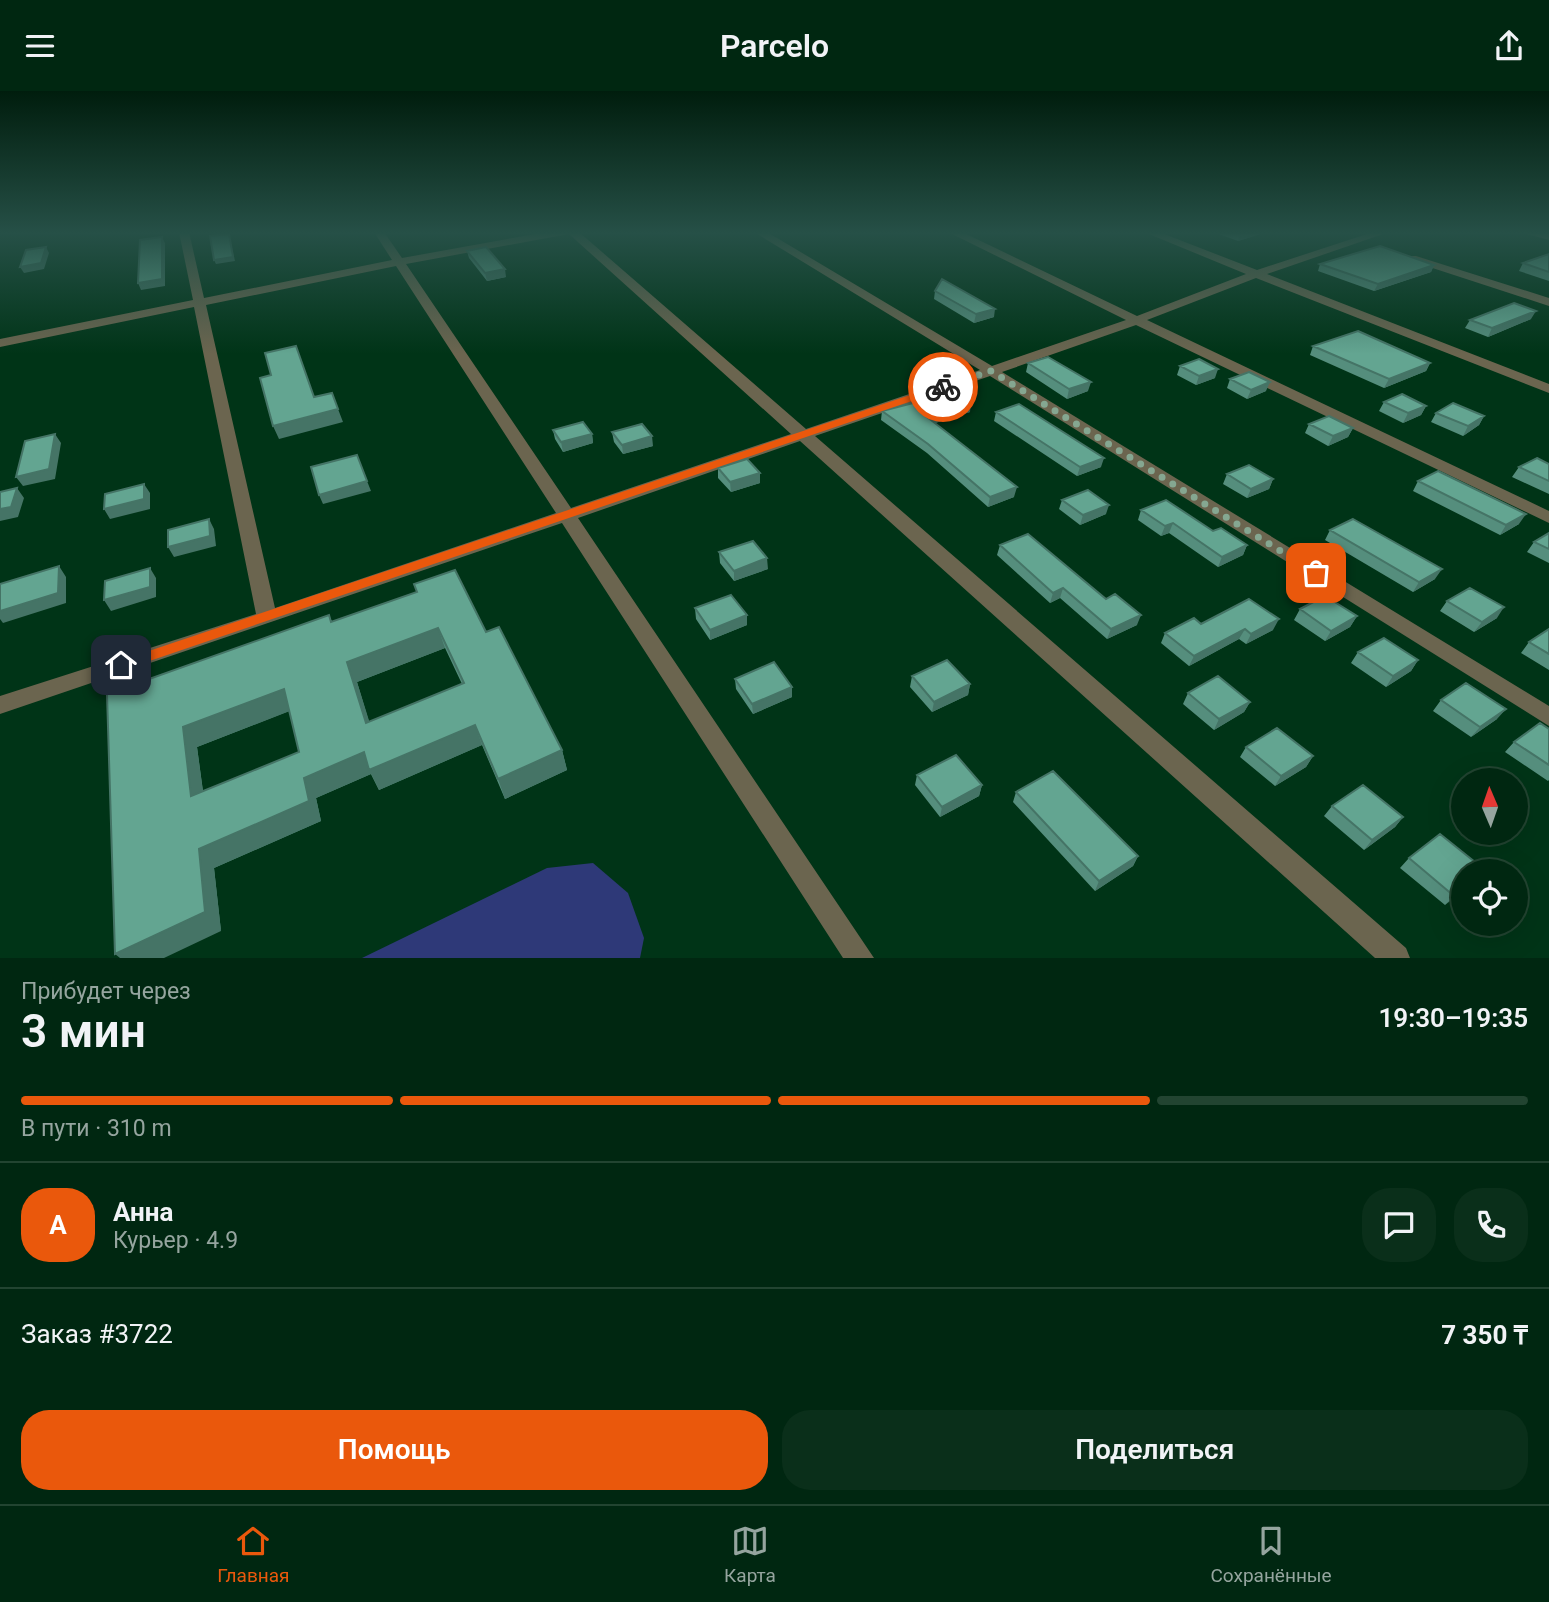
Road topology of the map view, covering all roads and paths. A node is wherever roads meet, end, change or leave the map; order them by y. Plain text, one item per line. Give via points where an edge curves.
1 (193, 272) edge
2 (350, 272) edge
3 (407, 272) edge
4 (619, 272) edge
5 (827, 272) edge
6 (1040, 272) edge
7 (1253, 272) edge
8 (1262, 272) edge
9 (1457, 272) edge
10 (1257, 274) junction
11 (1549, 302) edge
12 (200, 304) junction
13 (1140, 319) junction
14 (0, 343) edge
15 (991, 371) junction
16 (1549, 389) edge
17 (804, 434) junction
18 (567, 513) junction
19 (1549, 518) edge
20 (267, 618) junction
21 (0, 705) edge
22 (1549, 717) edge
23 (860, 958) edge
24 (1396, 958) edge

1 - 12 street
2 - 12 street
3 - 18 street
4 - 17 street
5 - 15 street
6 - 13 street
7 - 10 street
8 - 10 street
9 - 11 street
10 - 13 street
10 - 16 street
12 - 14 street
12 - 20 street
13 - 15 street
13 - 19 street
15 - 17 street
15 - 22 street
17 - 18 street
17 - 24 street
18 - 20 street
18 - 23 street
20 - 21 street

